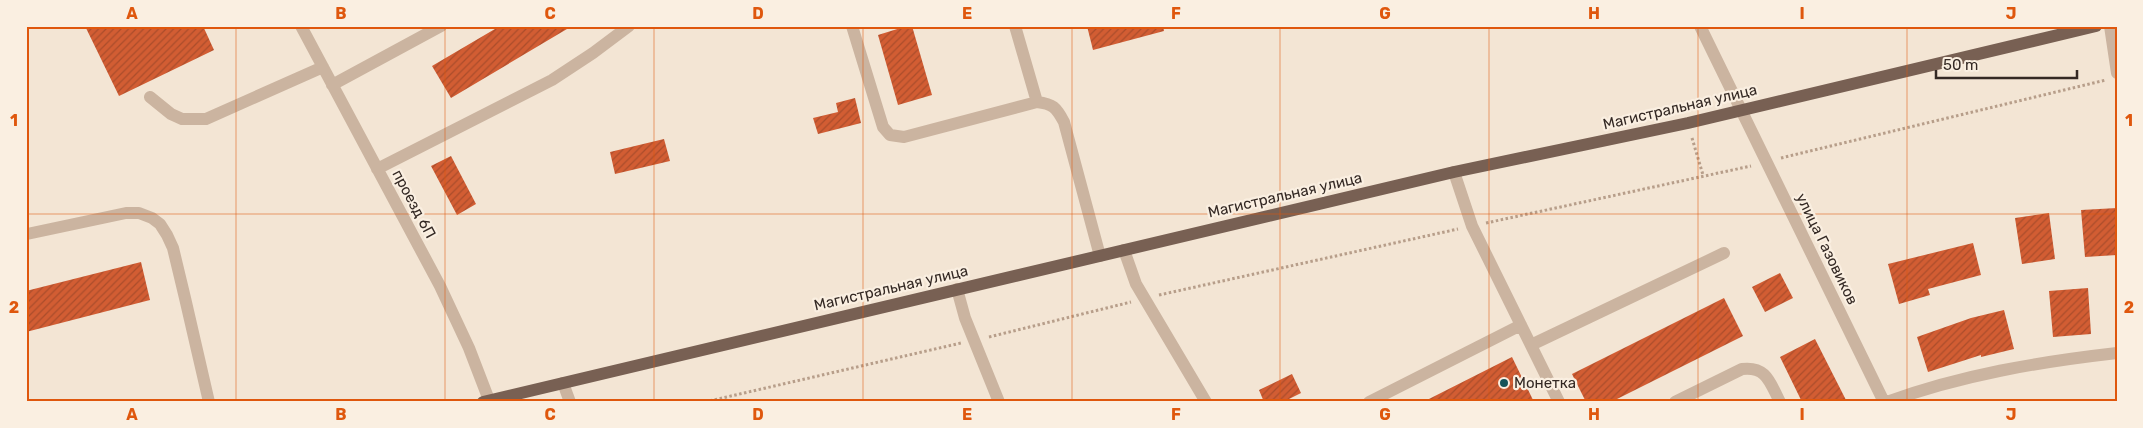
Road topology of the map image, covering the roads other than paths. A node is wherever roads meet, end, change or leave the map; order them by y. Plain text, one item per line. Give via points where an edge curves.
1 (301, 26) edge
2 (441, 26) edge
3 (629, 26) edge
4 (852, 26) edge
5 (1015, 26) edge
6 (1700, 26) edge
7 (2096, 26) edge
8 (2110, 26) edge
9 (323, 67) junction
10 (2112, 77) edge
11 (332, 85) junction
12 (150, 97) dead end
13 (1037, 102) junction
14 (1741, 110) junction
15 (377, 169) junction
16 (1454, 172) junction
17 (28, 234) dead end
18 (1124, 250) junction
19 (1724, 253) dead end
20 (1100, 256) junction
21 (957, 289) junction
22 (1521, 325) junction
23 (1531, 346) junction
24 (2117, 354) edge
25 (563, 383) junction
26 (1201, 400) edge
27 (486, 401) edge
28 (209, 402) edge
29 (570, 402) edge
30 (999, 402) edge
31 (1368, 402) edge
32 (1559, 402) edge
33 (1675, 402) edge
34 (1780, 402) edge
35 (1885, 402) edge

1 - 9 street, проезд 6П
2 - 11 street
3 - 15 street via 552,80
4 - 13 street via 883,127 890,135 904,137
5 - 13 street
6 - 14 street, улица Газовиков
7 - 14 main road, Магистральная улица
8 - 10 street
9 - 11 street, проезд 6П
9 - 12 street via 206,119 182,119
11 - 15 street, проезд 6П
13 - 20 street via 1050,104 1064,122
14 - 16 main road, Магистральная улица
14 - 35 street, улица Газовиков
15 - 27 street, проезд 6П via 452,311
16 - 18 main road, Магистральная улица
16 - 22 street via 1472,226
17 - 28 street via 126,213 139,213 160,224 173,248
18 - 20 main road, Магистральная улица
18 - 26 street via 1131,273
19 - 23 street
20 - 21 main road, Магистральная улица
21 - 25 main road, Магистральная улица
21 - 30 street
22 - 23 street
22 - 31 street
23 - 32 street
24 - 35 street via 2023,365 1926,388
25 - 27 main road, Магистральная улица
25 - 29 street
33 - 34 street via 1742,369 1752,368 1767,377

